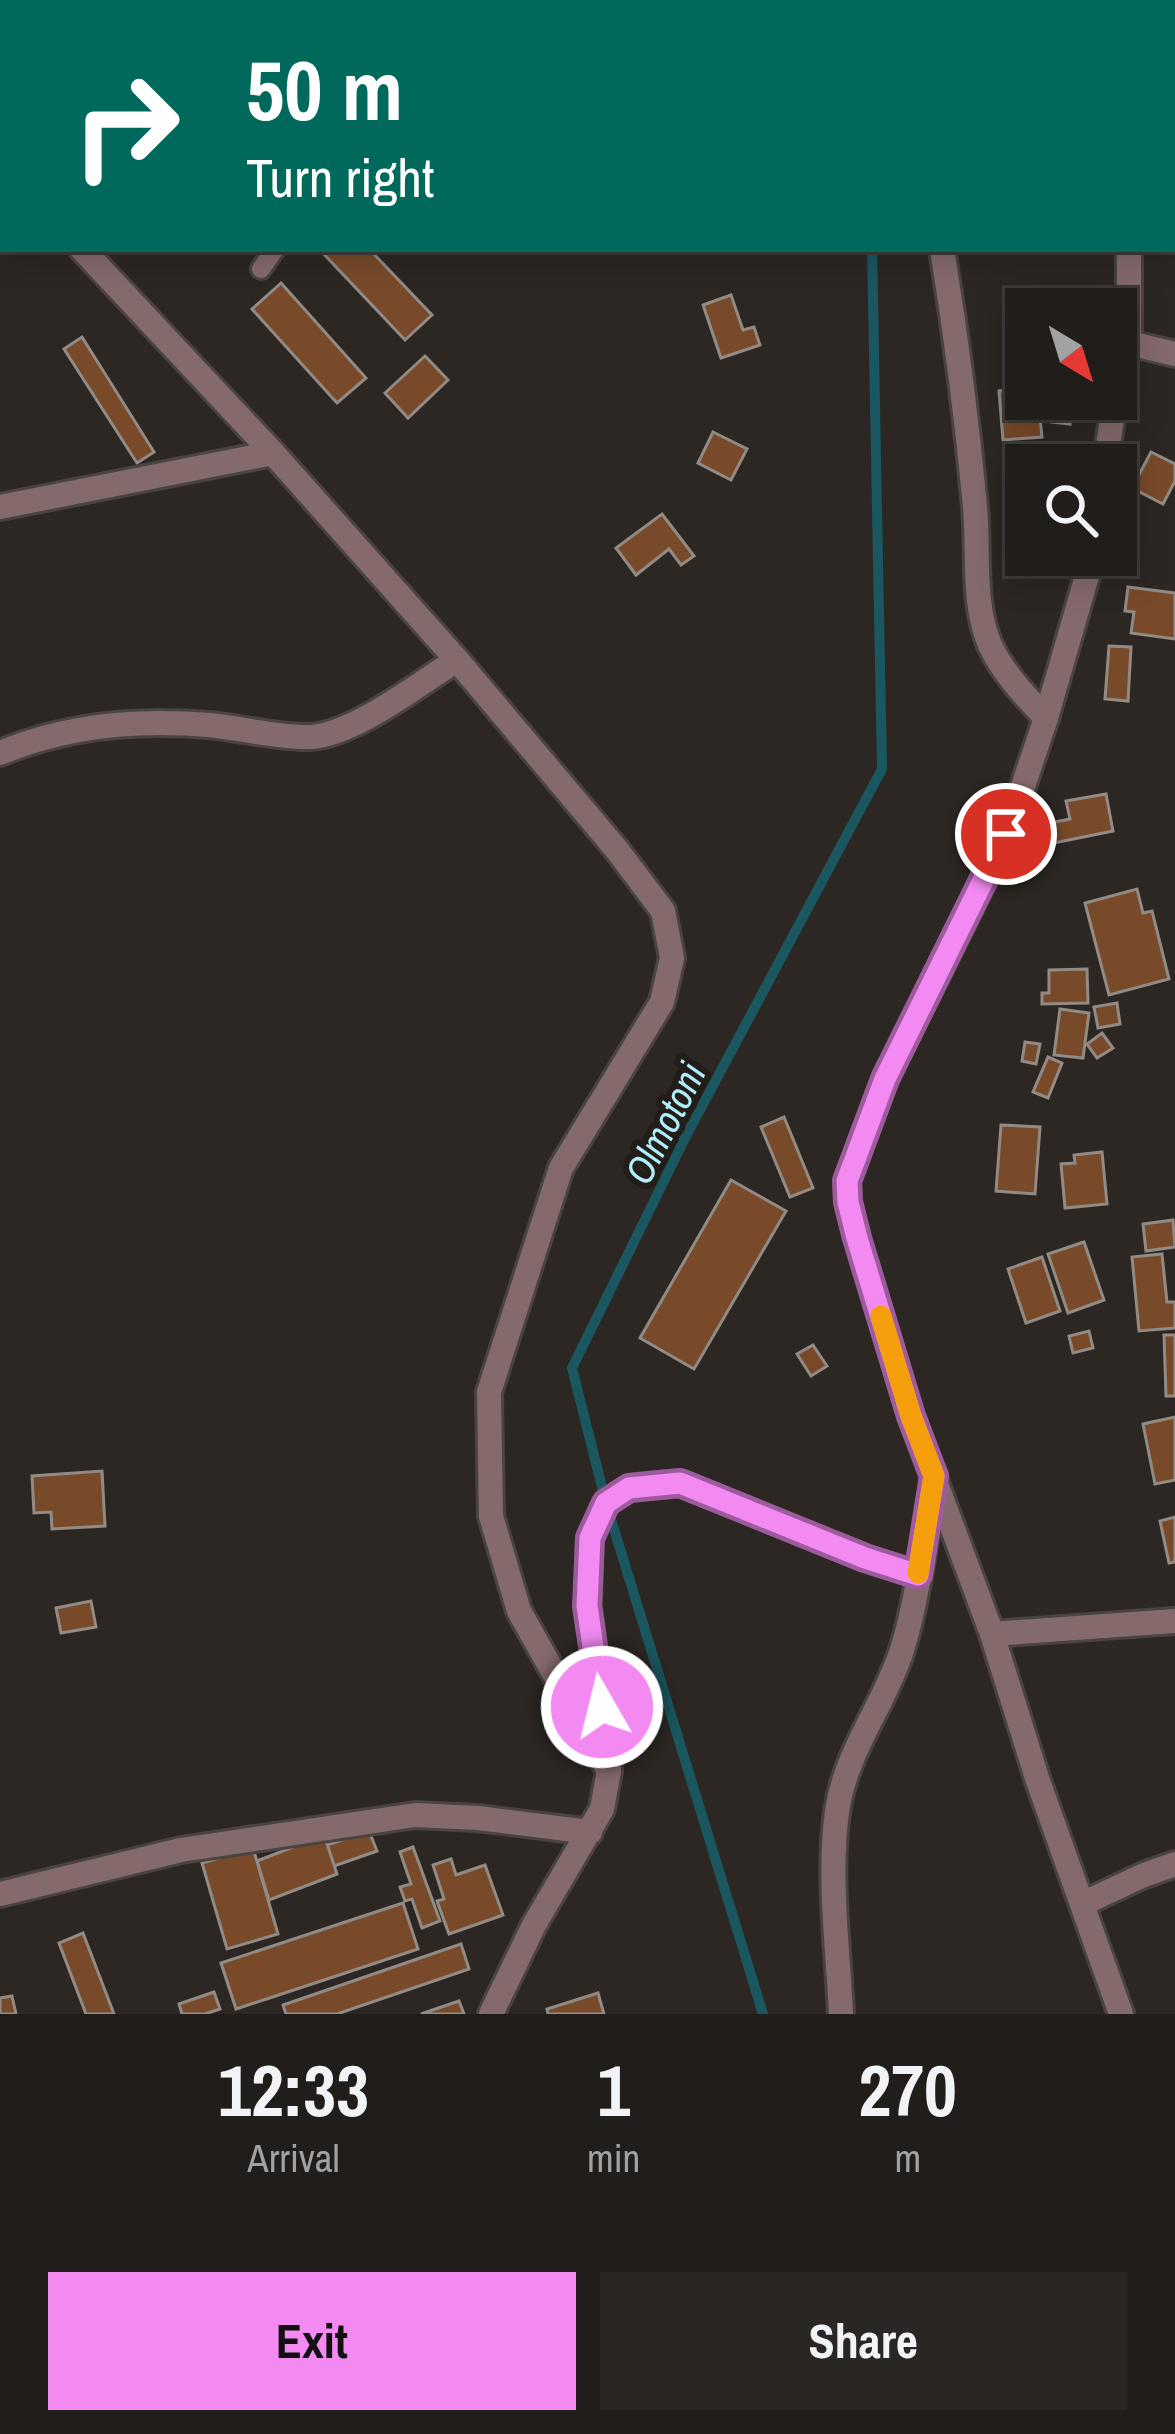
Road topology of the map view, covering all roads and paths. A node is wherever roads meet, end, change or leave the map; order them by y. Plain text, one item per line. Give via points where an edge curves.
1 (85, 252) edge
2 (273, 252) edge
3 (942, 252) edge
4 (1129, 252) edge
5 (261, 269) dead end
6 (1129, 288) edge
7 (1137, 345) edge
8 (1175, 354) edge
9 (273, 453) junction
10 (0, 507) edge
11 (1087, 576) edge
12 (457, 661) junction
13 (1046, 718) junction
14 (0, 753) edge
15 (934, 1476) junction
16 (918, 1575) junction
17 (1175, 1621) edge
18 (992, 1634) junction
19 (609, 1771) junction
20 (590, 1832) junction
21 (1175, 1864) edge
22 (0, 1894) edge
23 (1082, 1904) junction
24 (490, 2014) edge
25 (841, 2014) edge
26 (1120, 2014) edge

1 - 9 street
2 - 5 lane
3 - 13 street via 959,350 980,610 1001,665
4 - 6 street
7 - 8 street
9 - 10 street
9 - 12 street
11 - 13 street
12 - 14 street via 347,728 311,737 143,722 86,728
12 - 19 street via 663,911 672,958 662,1002 561,1168 489,1392 491,1516 519,1612
13 - 15 street via 1006,834 885,1079 847,1181 857,1238
15 - 16 street
15 - 18 street
16 - 19 street via 680,1483 629,1488 606,1503 590,1538 587,1606
16 - 25 street via 903,1646 849,1760 837,1811
17 - 18 street
18 - 23 street
19 - 20 street
20 - 22 street via 415,1815 181,1850
20 - 24 street
21 - 23 street
23 - 26 street

